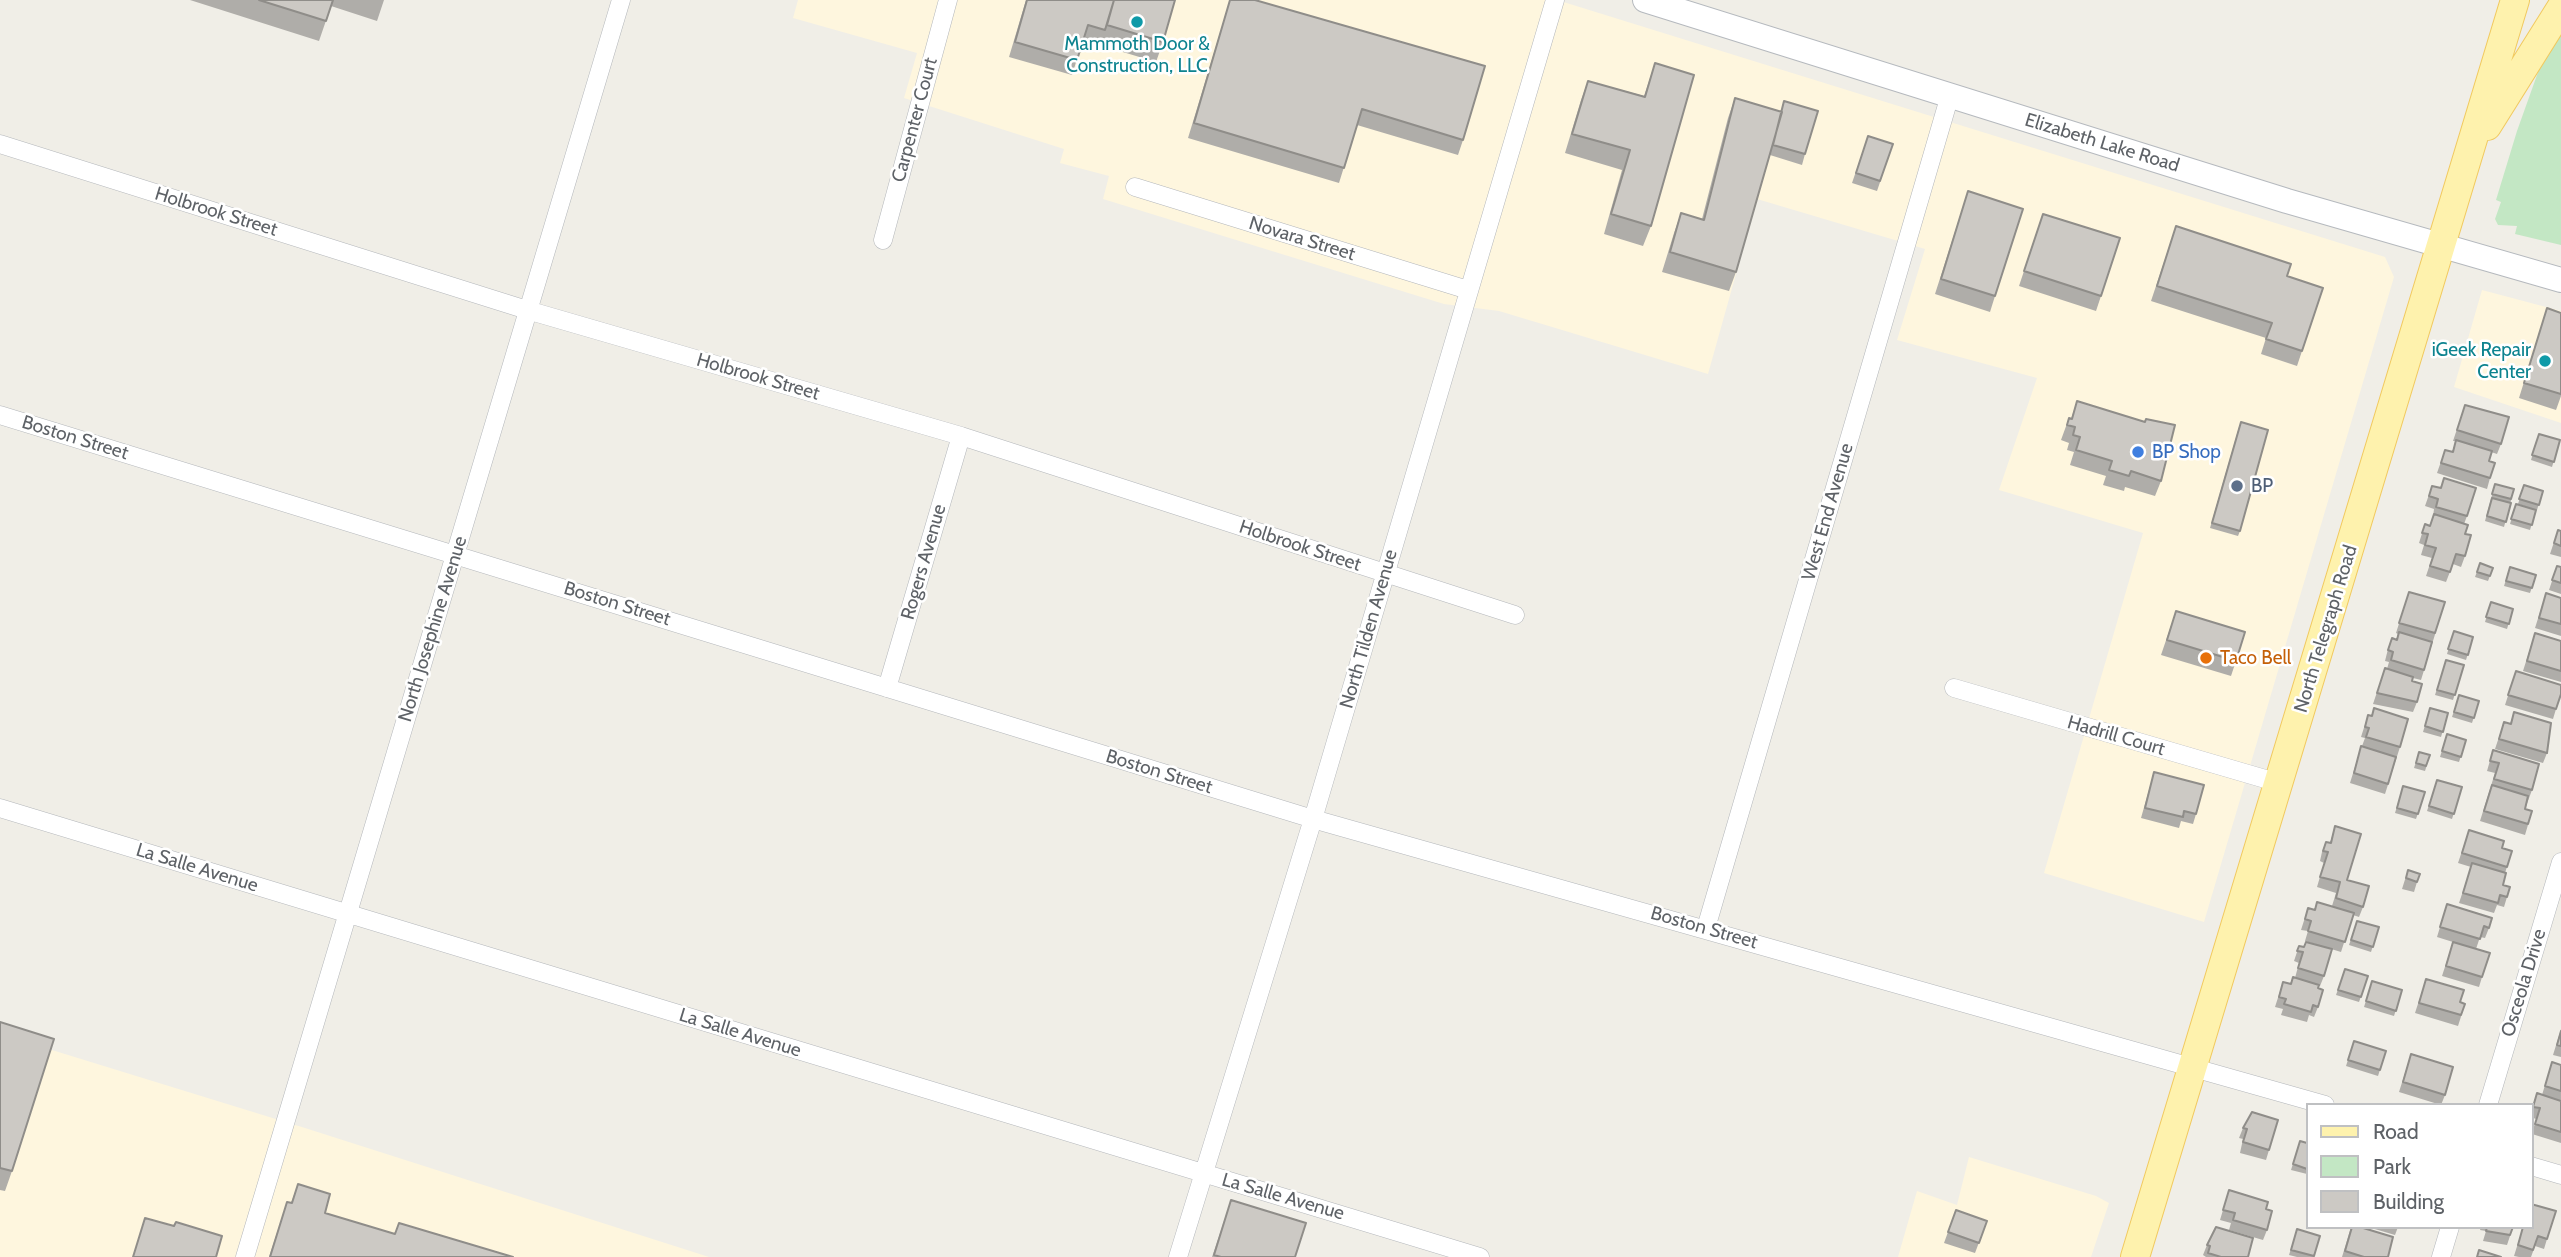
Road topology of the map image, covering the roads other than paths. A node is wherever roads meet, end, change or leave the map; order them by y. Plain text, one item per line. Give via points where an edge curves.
1 (621, 0) edge
2 (948, 0) edge
3 (1555, 0) edge
4 (1645, 0) edge
5 (2515, 0) edge
6 (2561, 8) edge
7 (1950, 95) junction
8 (0, 144) edge
9 (2469, 156) junction
10 (1135, 187) dead end
11 (883, 240) dead end
12 (2441, 247) junction
13 (2561, 280) edge
14 (1468, 290) junction
15 (527, 310) junction
16 (0, 415) edge
17 (961, 436) junction
18 (456, 555) junction
19 (1385, 574) junction
20 (1515, 615) dead end
21 (887, 688) junction
22 (1954, 688) dead end
23 (2279, 783) junction
24 (0, 808) edge
25 (1313, 819) junction
26 (2561, 862) edge
27 (346, 914) junction
28 (1706, 928) junction
29 (2193, 1066) junction
30 (2318, 1103) edge
31 (2489, 1103) edge
32 (2533, 1168) edge
33 (1204, 1174) junction
34 (2561, 1175) edge
35 (2449, 1229) edge
36 (245, 1257) edge
37 (1178, 1257) edge
38 (1480, 1257) edge
39 (2135, 1257) edge
40 (2441, 1257) edge

1 - 15 street, North Josephine Avenue
2 - 11 street, Carpenter Court
3 - 14 street, North Tilden Avenue
4 - 7 main road, Elizabeth Lake Road
5 - 9 main road, North Telegraph Road
6 - 9 main road
7 - 12 main road, Elizabeth Lake Road
7 - 28 street, West End Avenue
8 - 15 street, Holbrook Street
9 - 12 main road, North Telegraph Road
10 - 14 street, Novara Street
12 - 13 main road, Elizabeth Lake Road
12 - 23 main road, North Telegraph Road
14 - 19 street, North Tilden Avenue
15 - 17 street, Holbrook Street
15 - 18 street, North Josephine Avenue
16 - 18 street, Boston Street
17 - 19 street, Holbrook Street
17 - 21 street, Rogers Avenue
18 - 21 street, Boston Street
18 - 27 street, North Josephine Avenue
19 - 20 street, Holbrook Street
19 - 25 street, North Tilden Avenue
21 - 25 street, Boston Street
22 - 23 street, Hadrill Court
23 - 29 main road, North Telegraph Road
24 - 27 street, La Salle Avenue
25 - 28 street, Boston Street
25 - 33 street, North Tilden Avenue
26 - 31 street, Osceola Drive
27 - 33 street, La Salle Avenue
27 - 36 street, North Josephine Avenue
28 - 29 street, Boston Street
29 - 30 street, Boston Street
29 - 39 main road, North Telegraph Road
32 - 34 street
33 - 37 street, North Tilden Avenue
33 - 38 street, La Salle Avenue
35 - 40 street

